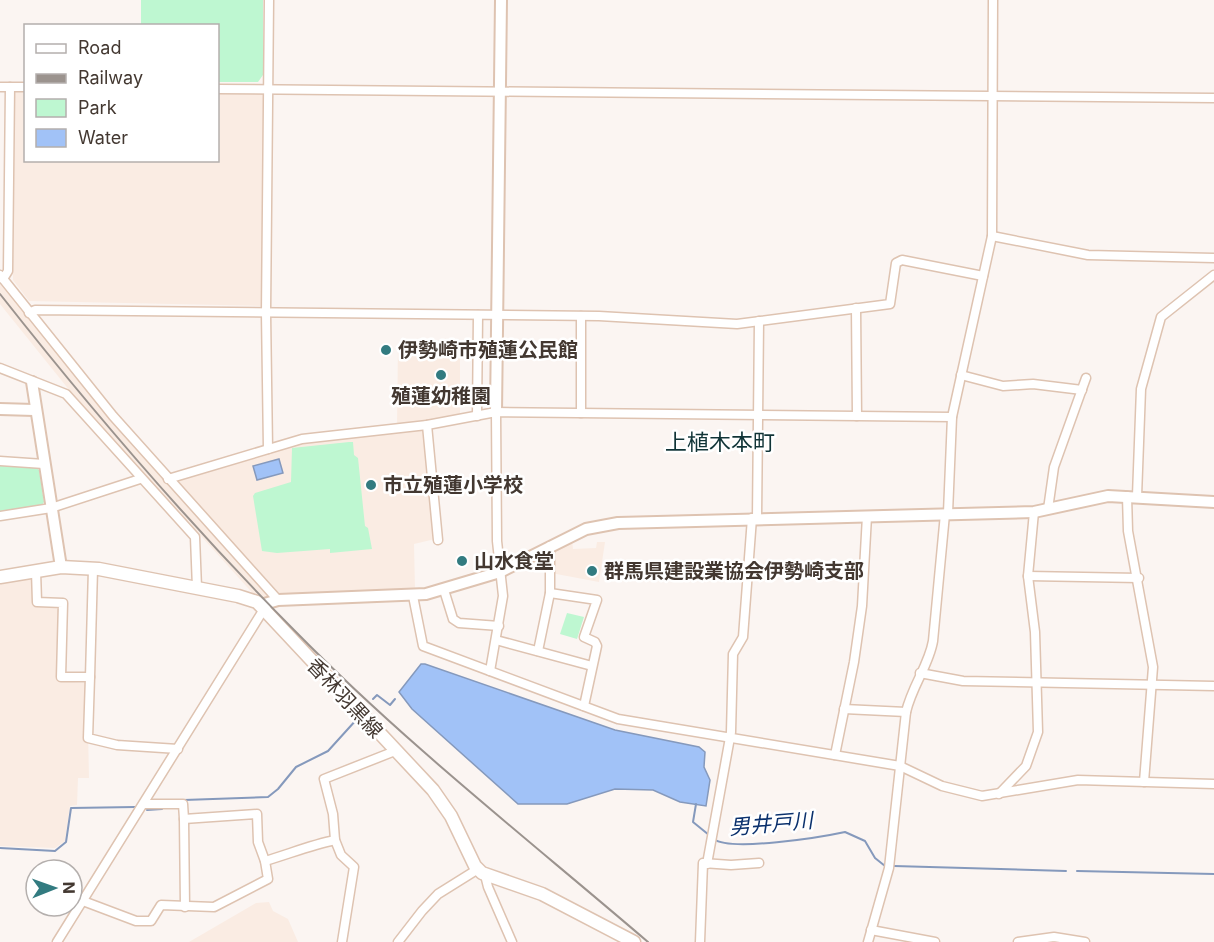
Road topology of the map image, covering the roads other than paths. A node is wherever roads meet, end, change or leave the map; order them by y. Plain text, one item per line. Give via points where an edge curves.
1 (270, 0) edge
2 (501, 0) edge
3 (993, 0) edge
4 (0, 87) edge
5 (10, 87) junction
6 (24, 87) edge
7 (219, 89) edge
8 (269, 89) junction
9 (500, 92) junction
10 (992, 97) junction
11 (1214, 98) edge
12 (992, 236) junction
13 (1214, 258) edge
14 (1214, 275) edge
15 (983, 276) junction
16 (2, 277) edge
17 (856, 308) junction
18 (28, 313) junction
19 (266, 313) junction
20 (478, 315) junction
21 (496, 315) junction
22 (581, 316) junction
23 (759, 321) junction
24 (0, 368) edge
25 (961, 375) junction
26 (1086, 378) dead end
27 (32, 381) junction
28 (1082, 390) junction
29 (0, 409) edge
30 (34, 410) junction
31 (496, 412) junction
32 (581, 413) junction
33 (758, 414) junction
34 (477, 416) junction
35 (857, 416) junction
36 (952, 417) junction
37 (427, 425) junction
38 (268, 449) junction
39 (0, 461) edge
40 (44, 464) junction
41 (141, 479) junction
42 (168, 479) junction
43 (1132, 496) junction
44 (1214, 502) edge
45 (51, 508) junction
46 (1048, 509) junction
47 (1034, 512) junction
48 (946, 513) junction
49 (0, 516) edge
50 (867, 516) junction
51 (755, 518) junction
52 (438, 540) dead end
53 (550, 546) junction
54 (61, 567) junction
55 (93, 569) junction
56 (36, 571) junction
57 (500, 572) junction
58 (1028, 576) junction
59 (0, 578) edge
60 (1139, 578) junction
61 (197, 588) junction
62 (444, 590) junction
63 (550, 593) junction
64 (413, 596) junction
65 (278, 600) junction
66 (263, 607) junction
67 (499, 626) junction
68 (496, 640) junction
69 (538, 651) junction
70 (592, 666) junction
71 (490, 671) junction
72 (920, 673) junction
73 (90, 676) junction
74 (1037, 682) junction
75 (1153, 685) junction
76 (1214, 686) edge
77 (584, 706) junction
78 (844, 710) junction
79 (906, 712) junction
80 (729, 738) junction
81 (178, 749) junction
82 (395, 751) junction
83 (835, 755) junction
84 (900, 766) junction
85 (1144, 782) junction
86 (1214, 784) edge
87 (999, 794) junction
88 (144, 804) junction
89 (184, 819) junction
90 (335, 840) junction
91 (265, 861) junction
92 (759, 863) dead end
93 (707, 864) junction
94 (481, 872) junction
95 (84, 899) edge
96 (84, 901) edge
97 (184, 907) junction
98 (72, 918) edge
99 (872, 930) junction
100 (57, 942) edge
101 (342, 942) edge
102 (398, 942) edge
103 (512, 942) edge
104 (634, 942) edge
105 (700, 942) edge
106 (868, 942) edge
107 (935, 942) edge
108 (1018, 942) edge
109 (1085, 942) edge

1 - 8 street
2 - 9 street
3 - 10 street
4 - 5 street
5 - 6 street
5 - 16 street via 8,271
7 - 8 street
8 - 9 street
8 - 19 street
9 - 10 street
9 - 21 street
10 - 11 street
10 - 12 street
12 - 13 street via 1088,255
12 - 15 street
14 - 43 street via 1161,317 1141,389
15 - 17 street via 902,260 896,263 891,304
15 - 25 street
16 - 18 street
17 - 23 street
17 - 35 street
18 - 19 street
18 - 42 street
19 - 20 street
19 - 38 street
20 - 21 street
20 - 34 street
21 - 22 street
21 - 31 street
22 - 23 street via 737,324
22 - 32 street
23 - 33 street
24 - 27 street
25 - 28 street via 1003,386 1033,384
25 - 36 street
26 - 28 street
27 - 30 street
27 - 41 street via 66,394
28 - 46 street via 1054,467
29 - 30 street
30 - 40 street
31 - 32 street
31 - 34 street
31 - 57 street
32 - 33 street
33 - 35 street
33 - 51 street
34 - 37 street
35 - 36 street
36 - 48 street
37 - 38 street via 303,439
37 - 52 street
38 - 42 street
39 - 40 street
40 - 45 street
41 - 45 street
41 - 61 street via 195,537
42 - 65 street
43 - 44 street
43 - 46 street via 1100,497
43 - 60 street via 1128,531
45 - 49 street
45 - 54 street
46 - 47 street
47 - 48 street
47 - 58 street
48 - 50 street
48 - 72 street via 933,641
50 - 51 street
50 - 78 street via 862,606
51 - 53 street via 618,523 586,529
51 - 80 street via 743,637 733,654
53 - 57 street
53 - 63 street
54 - 55 main road, 香林羽黒線
54 - 56 main road, 香林羽黒線
55 - 61 main road, 香林羽黒線
55 - 73 street
56 - 59 main road, 香林羽黒線
56 - 73 street via 37,602 63,603 61,677
57 - 62 street
57 - 67 street
58 - 60 street
58 - 74 street
60 - 75 street
61 - 66 main road, 香林羽黒線 via 244,597
62 - 64 street
62 - 67 street via 453,619 459,623
63 - 69 street
63 - 70 street via 597,600 584,637 597,646
64 - 65 street
64 - 71 street via 423,646
65 - 66 street
66 - 81 street
66 - 82 main road, 香林羽黒線
67 - 68 street
68 - 69 street
68 - 71 street
69 - 70 street
70 - 77 street
71 - 77 street
72 - 74 street via 963,681
72 - 79 street
73 - 81 street via 88,738 117,745
74 - 75 street
74 - 87 street via 1035,741 1026,766
75 - 76 street
75 - 85 street
77 - 80 street via 618,718
78 - 79 street
78 - 83 street
79 - 84 street
80 - 83 street
80 - 93 street
81 - 88 street
82 - 90 street via 324,778
82 - 94 main road, 香林羽黒線 via 440,799
83 - 84 street
84 - 87 street via 942,786 982,796
84 - 99 street via 889,868
85 - 86 street
85 - 87 street via 1078,780
88 - 89 street via 183,804
88 - 95 street
89 - 91 street via 257,814 258,842
89 - 97 street
90 - 91 street
90 - 101 street via 341,855 354,867
91 - 97 street via 268,879 214,907
92 - 93 street
93 - 105 street via 702,867
94 - 102 street via 438,894
94 - 103 street
94 - 104 main road via 542,894
96 - 97 street via 136,921 151,921 161,905
98 - 100 street
99 - 106 street
99 - 107 street
108 - 109 street via 1054,937

